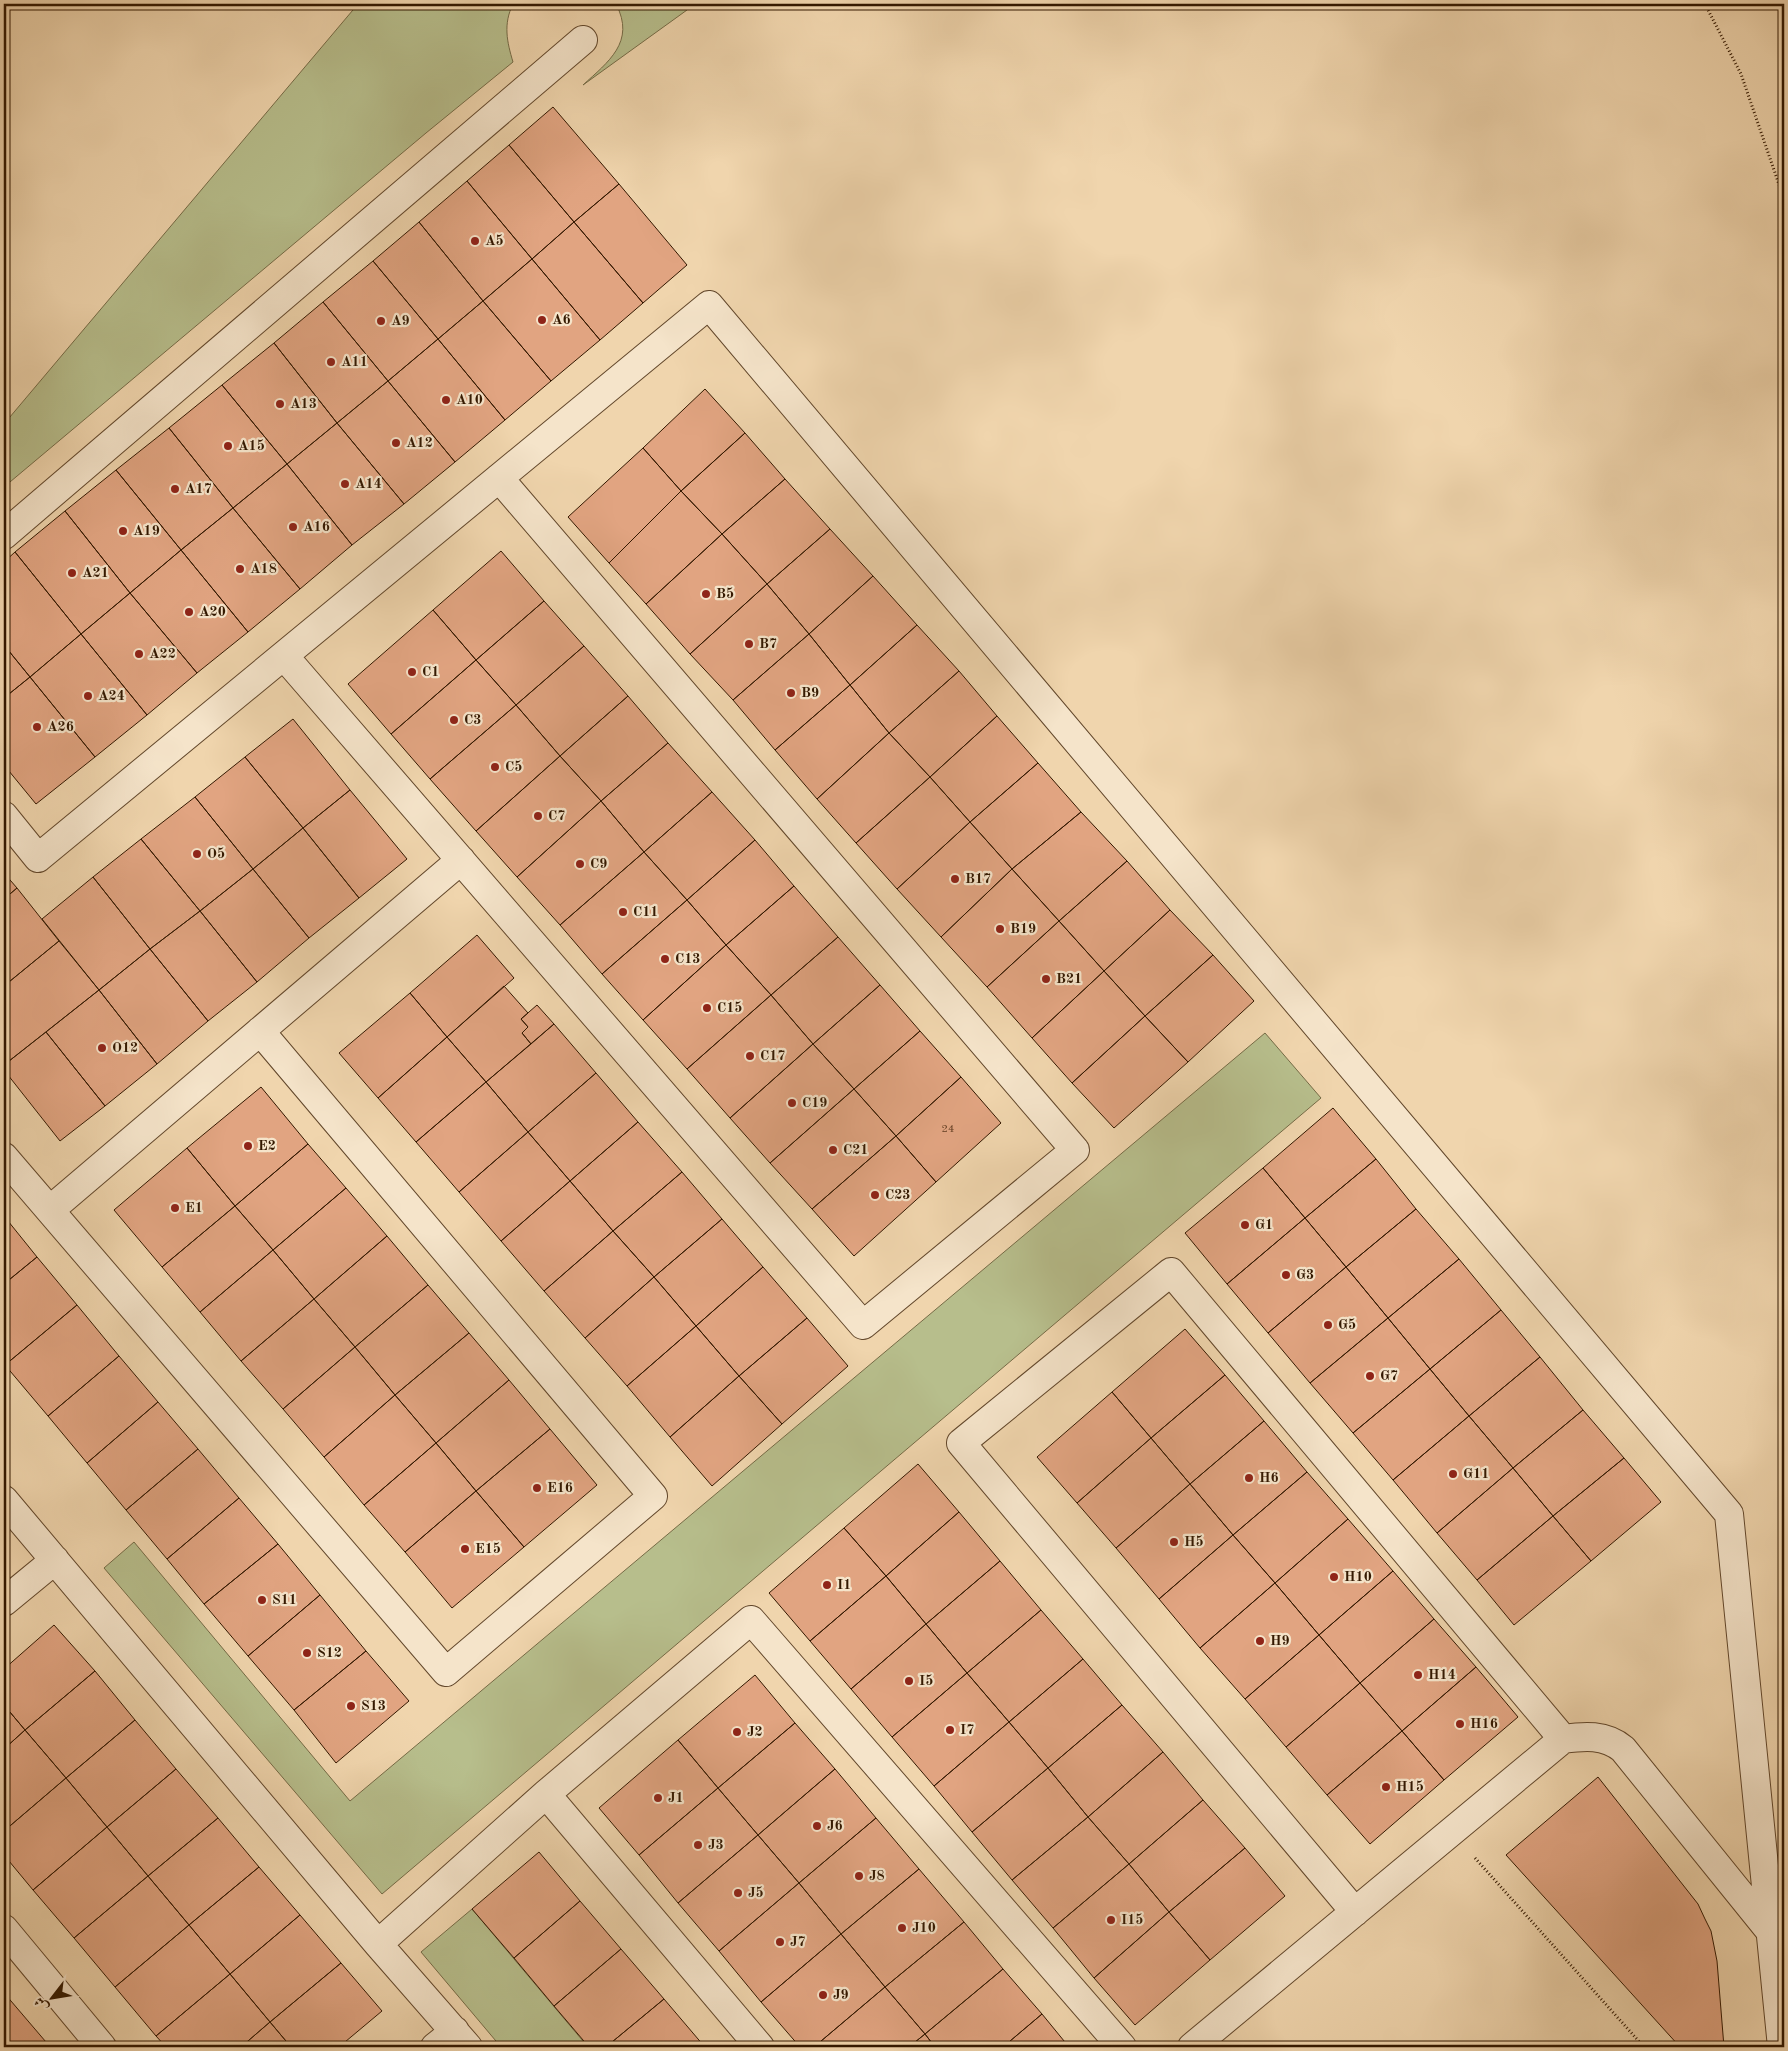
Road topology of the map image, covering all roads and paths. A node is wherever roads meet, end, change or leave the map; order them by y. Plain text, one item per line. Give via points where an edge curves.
1 (1705, 4) edge
2 (584, 40) dead end
3 (1784, 199) edge
4 (499, 478) junction
5 (4, 535) edge
6 (284, 656) junction
7 (4, 816) edge
8 (461, 860) junction
9 (260, 1031) junction
10 (4, 1157) edge
11 (50, 1210) junction
12 (4, 1500) edge
13 (55, 1560) junction
14 (4, 1602) edge
15 (1562, 1739) junction
16 (546, 1794) junction
17 (1452, 1832) junction
18 (1355, 1912) junction
19 (4, 1929) edge
20 (1770, 1931) junction
21 (378, 1944) junction
22 (453, 2042) edge
23 (102, 2047) edge
24 (760, 2047) edge
25 (1122, 2047) edge
26 (1192, 2047) edge
27 (1644, 2047) edge
28 (1782, 2047) edge

1 - 3 path via 1741,74
2 - 5 street
4 - 6 street
4 - 8 street via 1074,1150 862,1325
4 - 20 street via 709,305 1729,1514
6 - 7 street via 38,858
6 - 8 street
8 - 9 street
9 - 11 street
9 - 11 street via 653,1496 446,1672
10 - 11 street
12 - 13 street
13 - 14 street
13 - 21 street
15 - 17 street
15 - 18 street via 1171,1272 961,1443
15 - 20 street via 1605,1738 1623,1749
16 - 21 street
16 - 24 street
16 - 25 street via 751,1620
17 - 18 street
17 - 27 path
18 - 26 street
19 - 23 street
20 - 28 street
21 - 22 street

